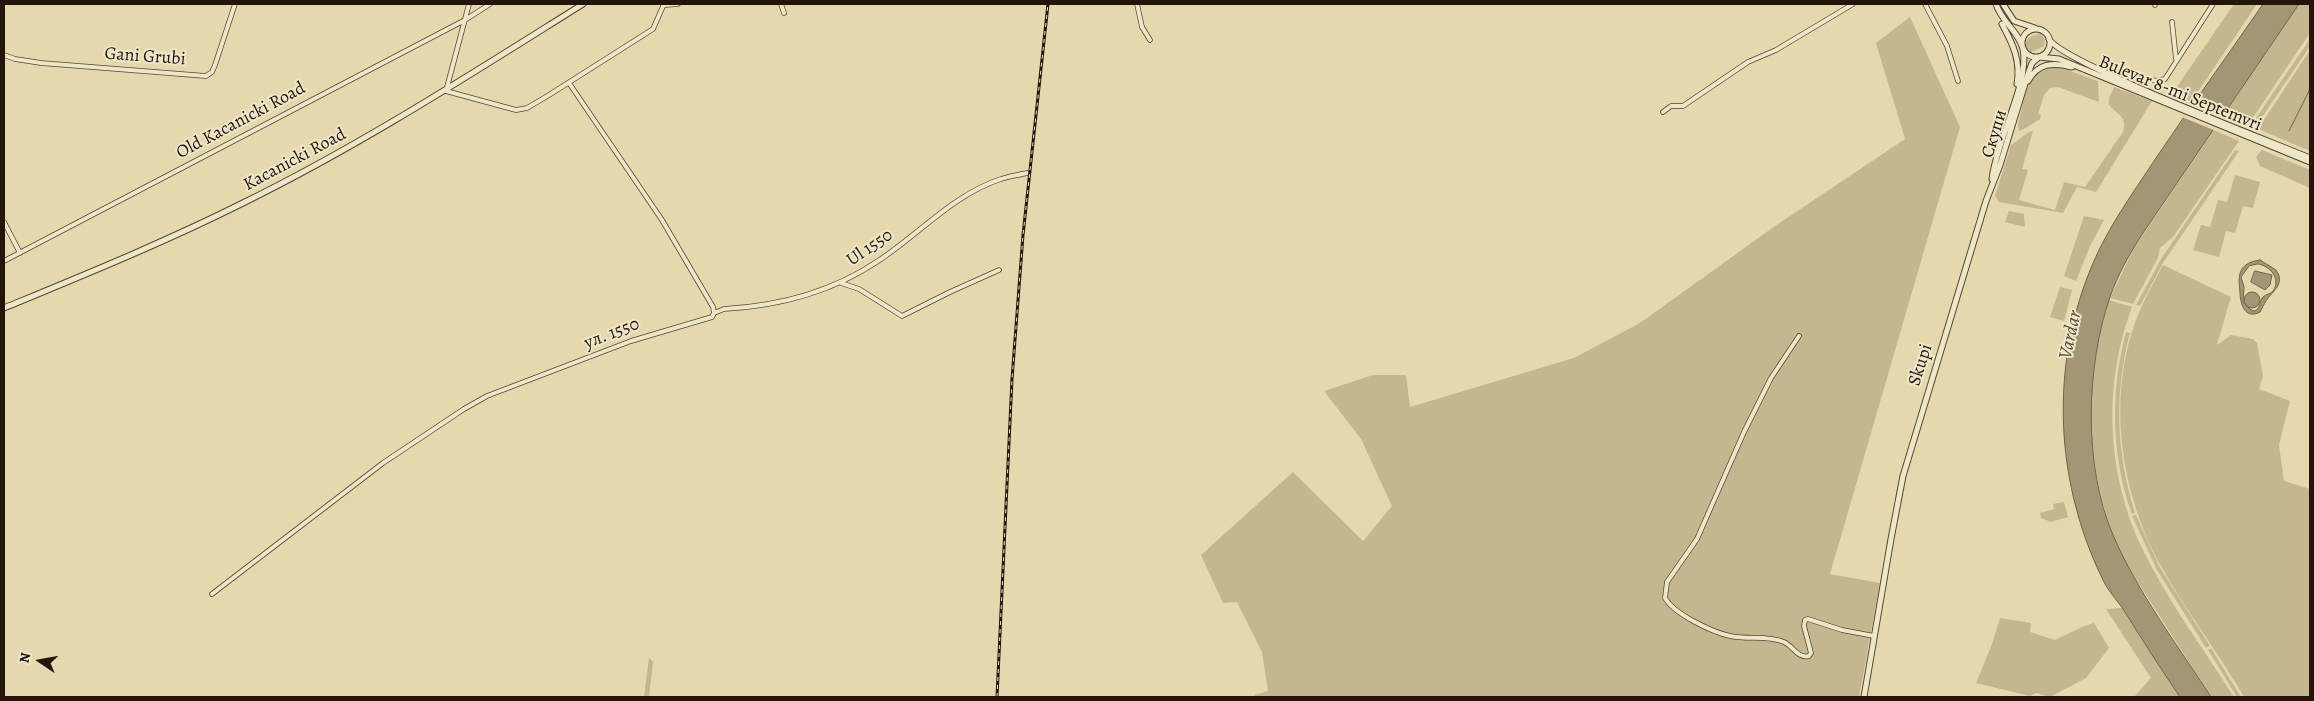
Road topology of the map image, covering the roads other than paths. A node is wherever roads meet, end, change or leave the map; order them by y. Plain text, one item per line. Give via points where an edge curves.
1 (235, 4) edge
2 (469, 4) edge
3 (490, 4) edge
4 (583, 4) edge
5 (678, 4) edge
6 (781, 4) edge
7 (1137, 4) edge
8 (1853, 4) edge
9 (1925, 4) edge
10 (2003, 4) edge
11 (2213, 4) edge
12 (664, 5) edge
13 (1997, 7) edge
14 (784, 13) dead end
15 (465, 20) junction
16 (2172, 22) dead end
17 (2036, 29) junction
18 (2049, 39) junction
19 (1150, 40) dead end
20 (2022, 46) junction
21 (4, 56) edge
22 (2039, 56) junction
23 (2176, 59) junction
24 (2084, 70) junction
25 (1958, 81) dead end
26 (2124, 81) junction
27 (569, 82) junction
28 (446, 91) junction
29 (2022, 93) junction
30 (2158, 97) junction
31 (2013, 104) junction
32 (1663, 112) dead end
33 (2250, 135) junction
34 (2310, 158) edge
35 (2310, 162) edge
36 (1027, 174) dead end
37 (1992, 182) junction
38 (4, 222) edge
39 (20, 253) junction
40 (4, 261) edge
41 (1000, 270) dead end
42 (841, 283) junction
43 (4, 308) edge
44 (714, 313) junction
45 (1799, 336) dead end
46 (212, 594) dead end
47 (1874, 636) junction
48 (1864, 697) edge

1 - 21 street, Gani Grubi via 216,66 206,76 40,63
2 - 15 street
3 - 15 street, Old Kacanicki Road
4 - 28 street, Kacanicki Road
5 - 12 street
6 - 14 street
7 - 19 street via 1142,27
8 - 32 street via 1776,50 1748,62 1683,106 1671,106
9 - 25 street via 1947,46
10 - 17 street via 2014,22
11 - 23 street
12 - 27 street via 653,28
13 - 20 street
13 - 31 street via 2018,58
15 - 28 street
15 - 39 street, Old Kacanicki Road
16 - 23 street
17 - 18 street via 2044,31
17 - 20 street via 2025,34
18 - 22 street via 2048,49
18 - 26 street, Bulevar 8-mi Septemvri via 2060,50
20 - 22 street via 2027,55
20 - 31 street, Skupi via 2024,69
22 - 24 street, Bulevar 8-mi Septemvri via 2055,58
22 - 29 street via 2030,66
23 - 26 street via 2161,81 2126,75
24 - 29 street via 2056,64 2042,66 2033,73
24 - 30 street, Bulevar 8-mi Septemvri
26 - 30 street, Bulevar 8-mi Septemvri
27 - 28 street via 522,110
27 - 44 street via 662,220
28 - 43 street, Kacanicki Road via 244,203 118,261
29 - 37 street, Скупи
30 - 33 street, Bulevar 8-mi Septemvri
31 - 37 street, Skupi via 1997,153
33 - 34 street, Bulevar 8-mi Septemvri
33 - 35 street, Bulevar 8-mi Septemvri
36 - 42 street, Ul 1550 via 1001,179 973,192 877,262
37 - 47 street, Skupi via 1903,476
38 - 39 street
39 - 40 street, Old Kacanicki Road
41 - 42 street via 902,316 859,289
42 - 44 street, Ul 1550 via 802,297
44 - 46 street, ул. 1550 via 706,320 631,340 464,408 383,463
45 - 47 street via 1771,378 1697,539 1667,582 1665,598 1676,611 1714,631 1730,636 1773,639 1792,646 1805,657 1811,653 1804,626 1808,619
47 - 48 street, Skupi

